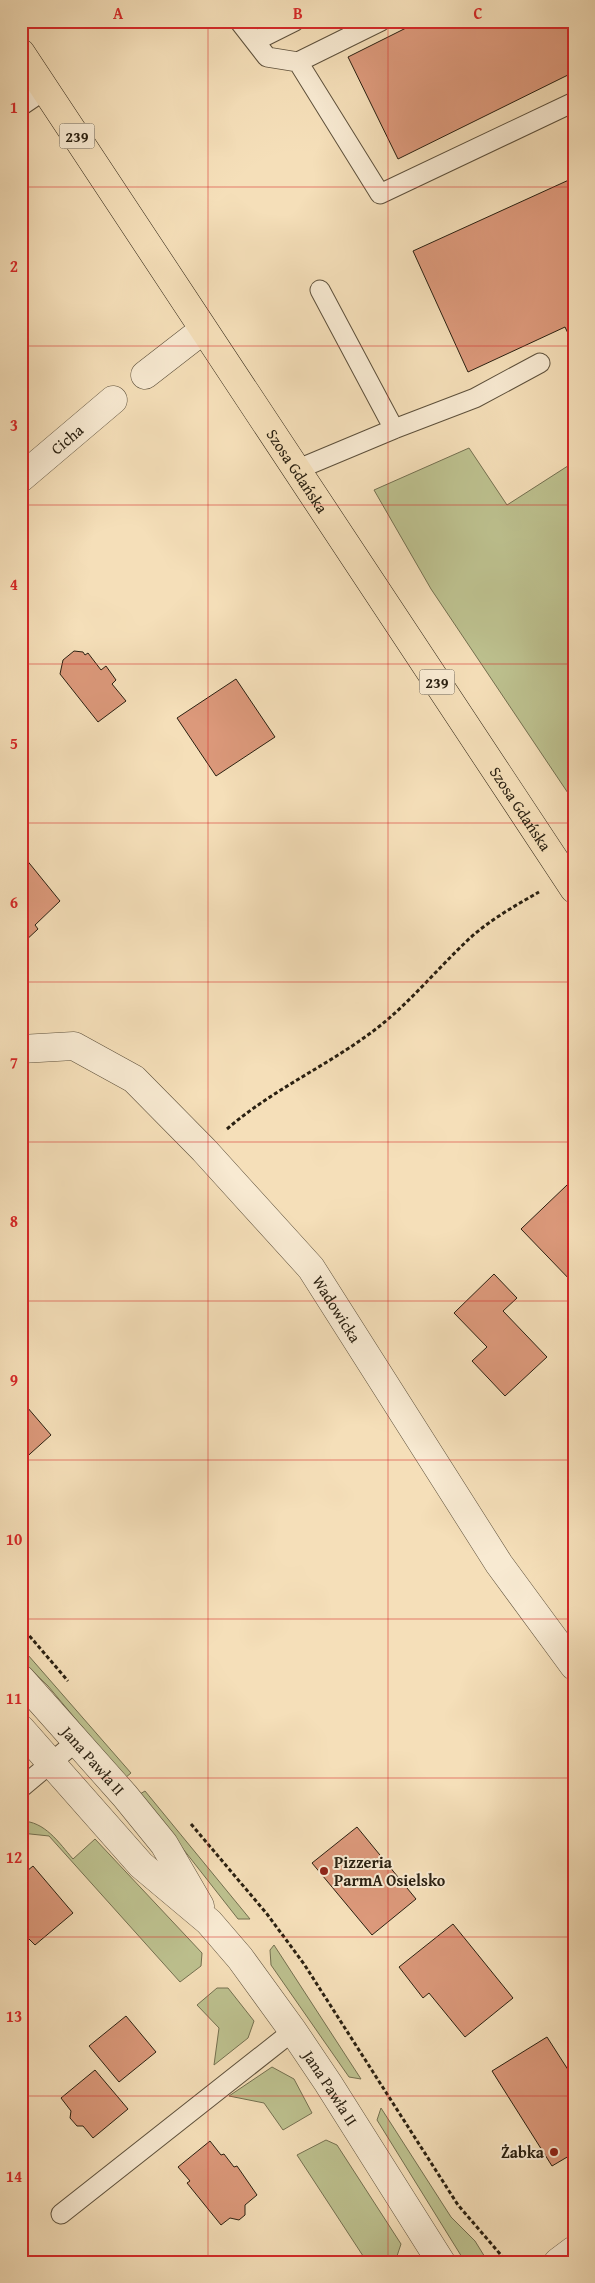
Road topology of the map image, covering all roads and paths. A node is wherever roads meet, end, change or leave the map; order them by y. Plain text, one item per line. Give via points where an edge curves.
1 (239, 21) edge
2 (295, 21) edge
3 (382, 21) edge
4 (255, 41) junction
5 (21, 53) edge
6 (298, 62) junction
7 (46, 89) junction
8 (574, 102) edge
9 (21, 106) edge
10 (320, 290) dead end
11 (203, 330) junction
12 (540, 363) dead end
13 (145, 375) dead end
14 (113, 400) dead end
15 (394, 429) junction
16 (296, 470) junction
17 (21, 478) edge
18 (570, 883) edge
19 (21, 1049) edge
20 (204, 1150) junction
21 (574, 1666) edge
22 (21, 1679) edge
23 (21, 1729) edge
24 (77, 1741) junction
25 (50, 1764) junction
26 (21, 1788) edge
27 (267, 1914) dead end
28 (209, 1922) junction
29 (293, 2031) junction
30 (61, 2214) dead end
31 (574, 2250) edge
32 (441, 2262) edge
33 (507, 2262) edge
34 (558, 2262) edge

1 - 4 lane
2 - 4 lane
3 - 6 lane
4 - 6 lane via 267,57
5 - 7 main road, Szosa Gdańska / 239
6 - 8 lane via 380,194
7 - 9 lane
7 - 11 main road, Szosa Gdańska / 239
10 - 15 lane
11 - 13 street
11 - 16 main road, Szosa Gdańska / 239
12 - 15 lane via 475,398
14 - 17 street, Cicha
15 - 16 lane
16 - 18 main road, Szosa Gdańska / 239
18 - 20 path via 516,906 471,937 412,999 379,1026 337,1057 248,1112
19 - 20 street, Wadowicka via 74,1046 134,1079
20 - 21 street, Wadowicka via 311,1268 498,1564
22 - 24 street, Jana Pawła II
23 - 25 street, Jana Pawła II
24 - 25 lane
24 - 28 street, Jana Pawła II via 164,1844
25 - 26 lane
25 - 28 street, Jana Pawła II via 141,1865
27 - 33 path via 304,1964 458,2205
28 - 29 street, Jana Pawła II via 240,1958
29 - 30 lane
29 - 32 street, Jana Pawła II
31 - 34 street

